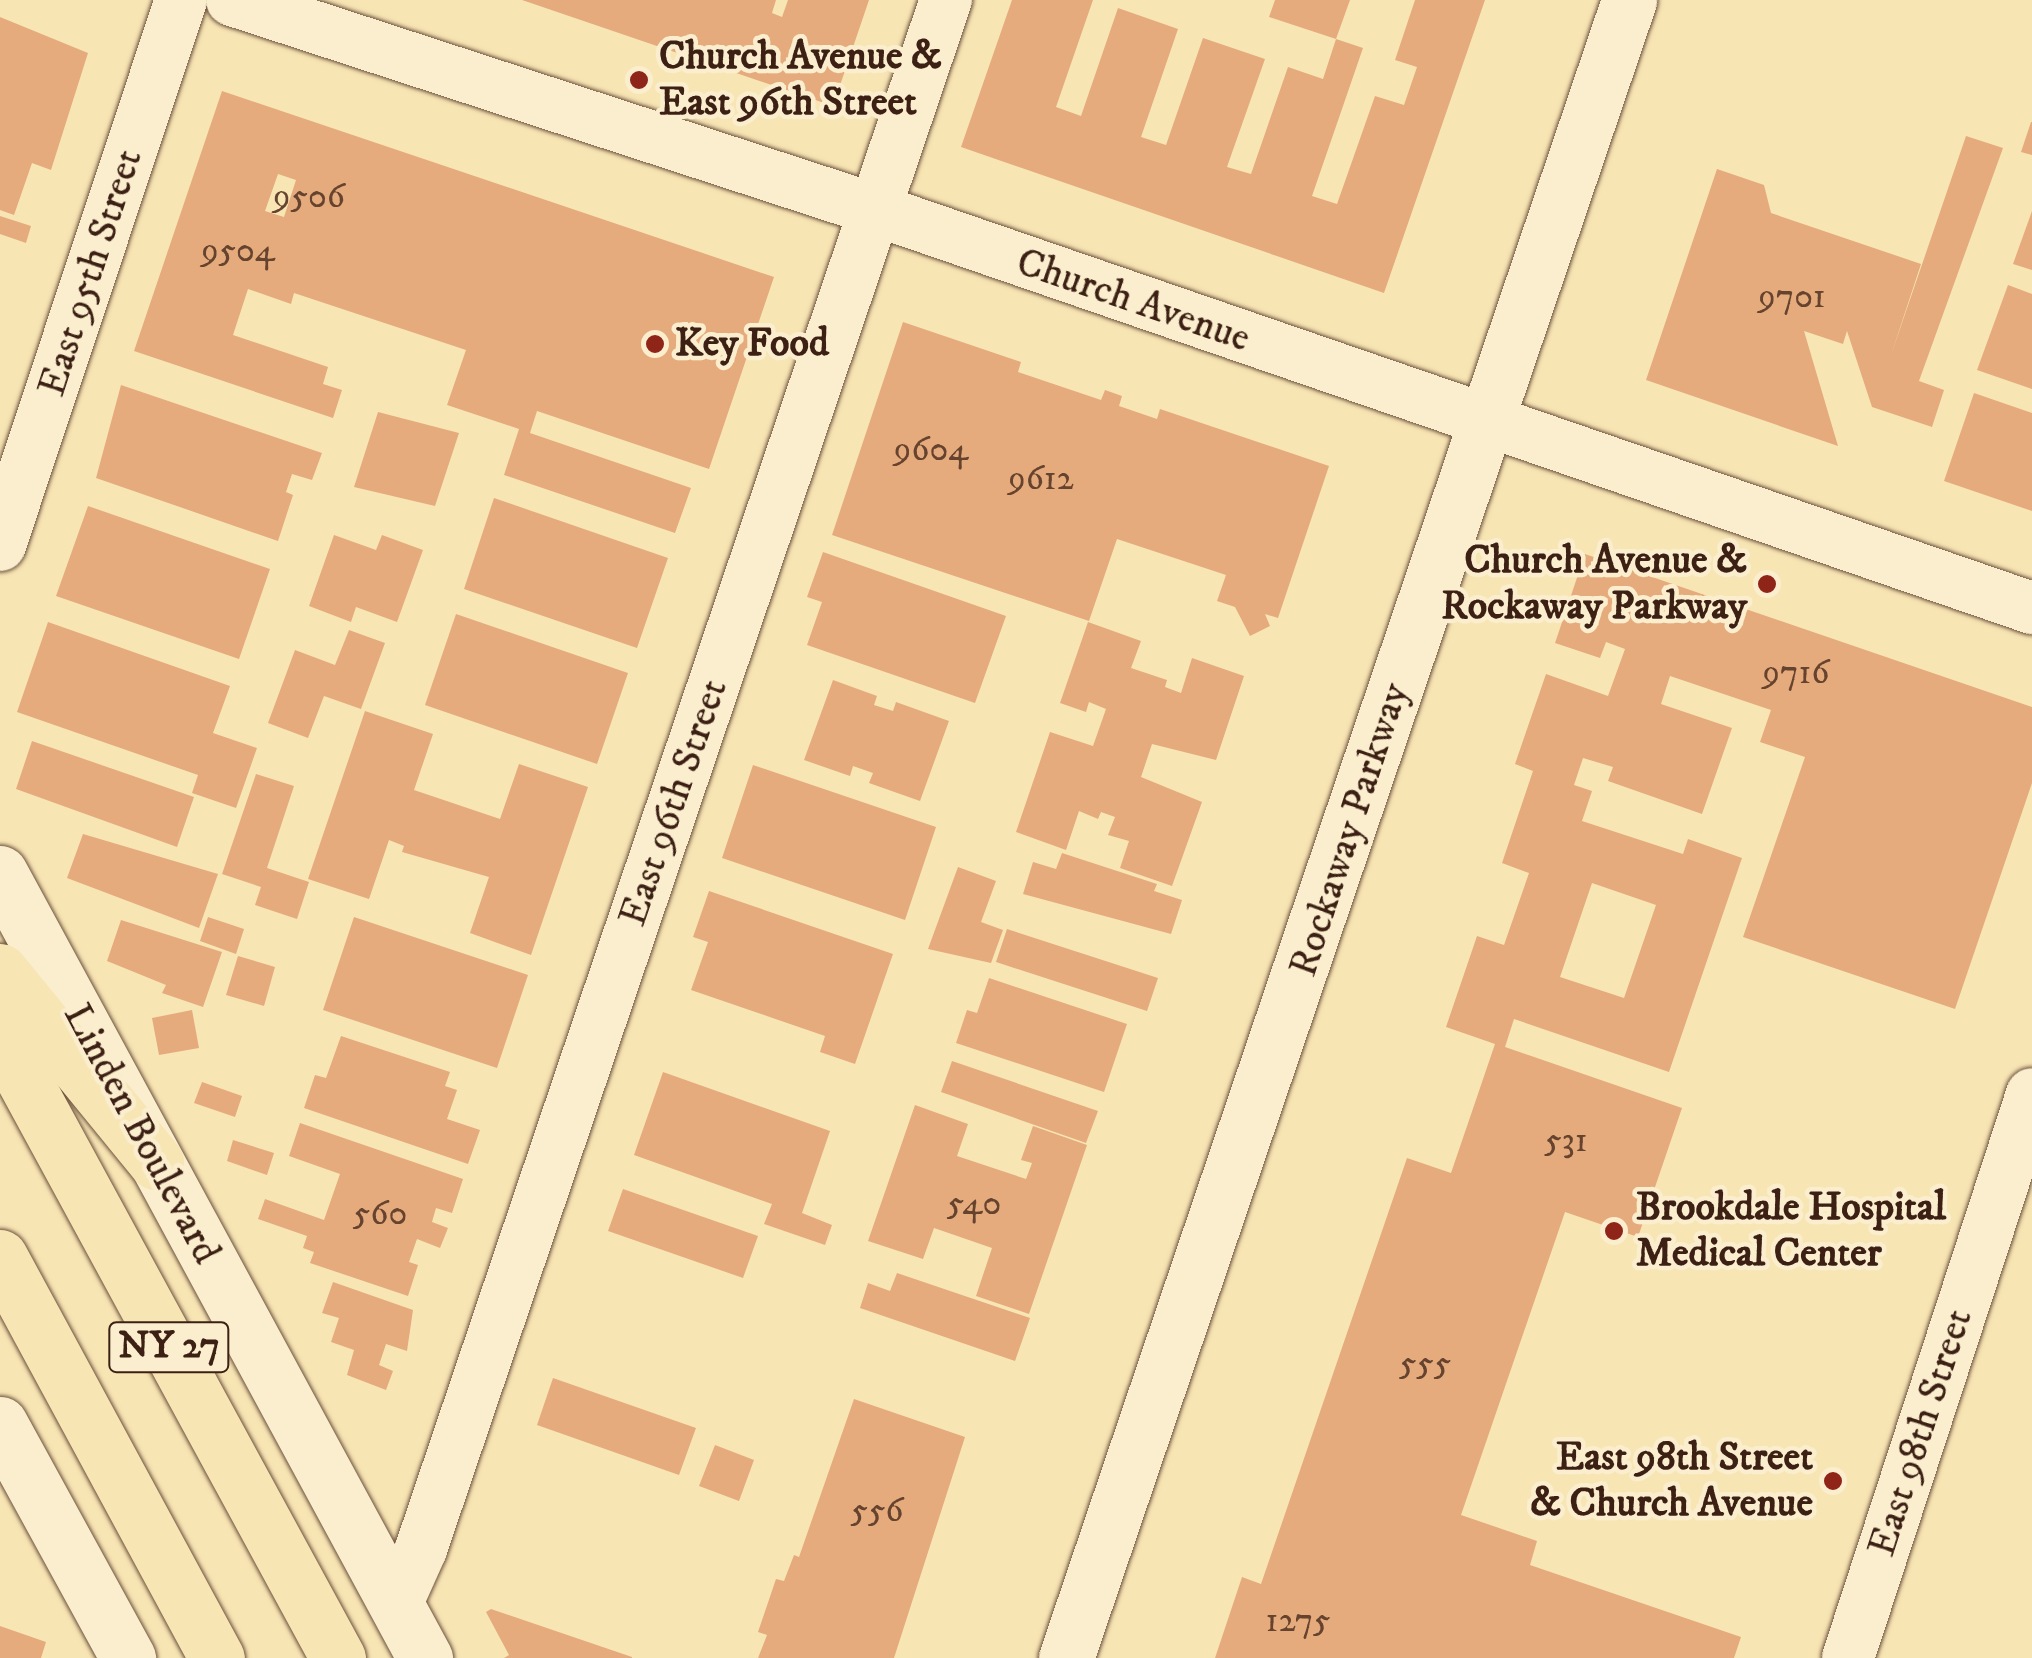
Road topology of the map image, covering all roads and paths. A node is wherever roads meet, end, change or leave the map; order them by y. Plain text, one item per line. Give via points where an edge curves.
1 (181, 0) edge
2 (232, 0) edge
3 (946, 0) edge
4 (1630, 0) edge
5 (876, 210) junction
6 (1485, 424) junction
7 (0, 545) edge
8 (2032, 608) edge
9 (0, 873) edge
10 (0, 970) edge
11 (0, 1036) edge
12 (2032, 1094) edge
13 (156, 1162) junction
14 (0, 1257) edge
15 (0, 1424) edge
16 (396, 1605) junction
17 (128, 1658) edge
18 (217, 1658) edge
19 (338, 1658) edge
20 (425, 1658) edge
21 (1066, 1658) edge
22 (1848, 1658) edge

1 - 7 street, East 95th Street
2 - 5 street, Church Avenue
3 - 5 street, East 96th Street
4 - 6 street, Rockaway Parkway
5 - 6 street, Church Avenue
5 - 16 street, East 96th Street via 421,1549
6 - 8 street, Church Avenue
6 - 21 street, Rockaway Parkway
9 - 13 street, Linden Boulevard
10 - 13 highway
11 - 19 highway, Linden Boulevard / NY 27
12 - 22 street, East 98th Street
13 - 16 street, Linden Boulevard
14 - 18 highway, NY 27
15 - 17 street
16 - 20 street, Linden Boulevard

